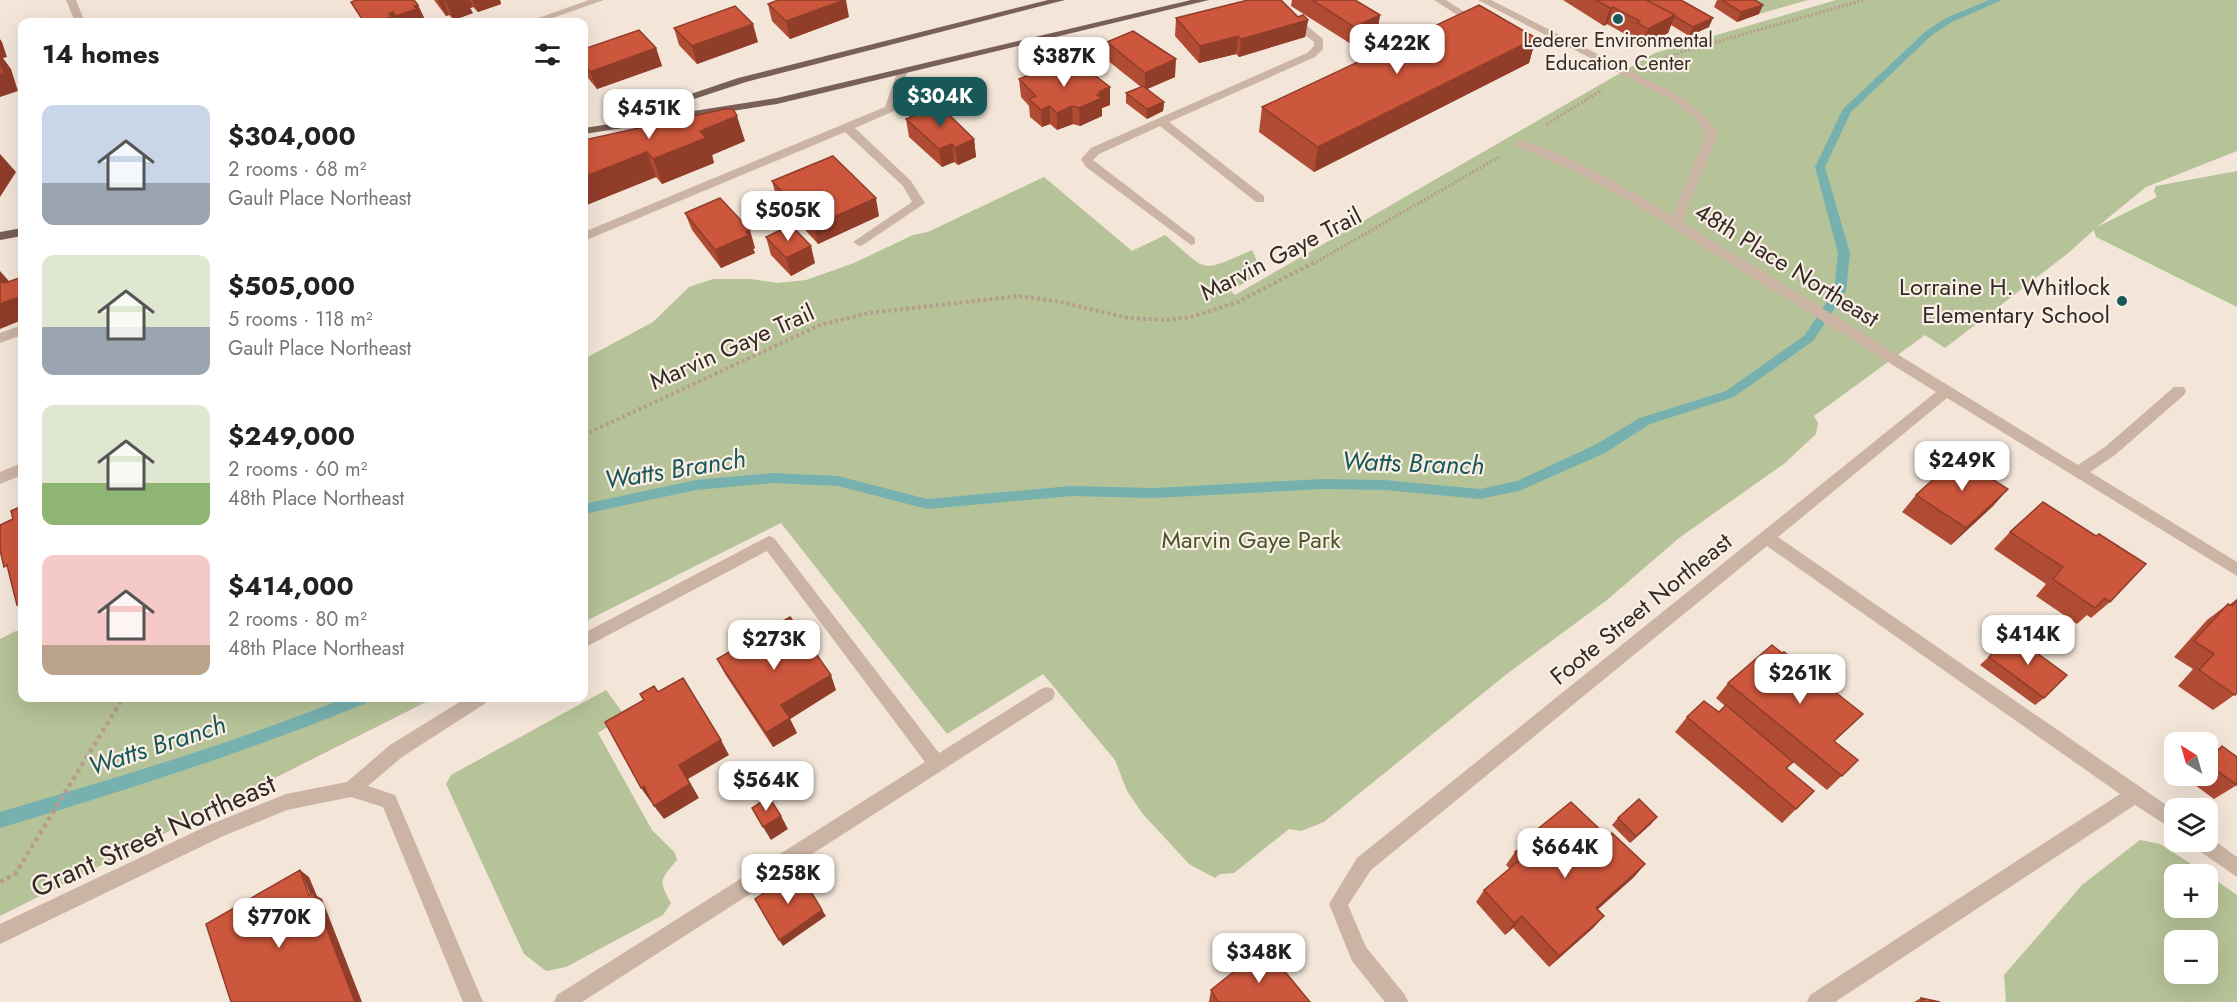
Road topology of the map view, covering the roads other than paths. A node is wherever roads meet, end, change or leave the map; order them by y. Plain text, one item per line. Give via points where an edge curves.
1 (71, 0) edge
2 (599, 0) edge
3 (1060, 0) edge
4 (1204, 0) edge
5 (1260, 0) edge
6 (1439, 0) edge
7 (1483, 0) edge
8 (78, 18) edge
9 (544, 18) edge
10 (1486, 29) edge
11 (902, 73) junction
12 (1161, 122) junction
13 (847, 127) junction
14 (589, 129) edge
15 (1521, 144) road end
16 (1260, 199) dead end
17 (1676, 222) junction
18 (18, 233) edge
19 (588, 235) edge
20 (0, 236) edge
21 (1191, 241) dead end
22 (859, 242) dead end
23 (18, 331) edge
24 (0, 338) edge
25 (1948, 390) junction
26 (2179, 392) dead end
27 (18, 471) edge
28 (2079, 472) junction
29 (0, 478) edge
30 (1767, 538) junction
31 (2237, 570) edge
32 (588, 639) edge
33 (1047, 694) dead end
34 (474, 702) edge
35 (937, 764) junction
36 (351, 789) junction
37 (2136, 794) junction
38 (2164, 814) edge
39 (2215, 852) edge
40 (2237, 868) edge
41 (0, 934) edge
42 (473, 1002) edge
43 (564, 1002) edge
44 (1398, 1002) edge
45 (1817, 1002) edge

1 - 8 street
2 - 9 street
3 - 14 main road via 742,80
4 - 11 main road
5 - 12 street via 1319,41 1318,47 1311,55
6 - 10 street
7 - 17 street via 1672,96 1700,116 1712,134
11 - 13 street via 890,110
11 - 14 main road via 767,103
12 - 16 street
12 - 21 street via 1095,151 1087,159
13 - 19 street
13 - 22 street via 907,184 919,203
15 - 17 street, 48th Place Northeast via 1597,177
17 - 25 street, 48th Place Northeast
18 - 20 main road
23 - 24 street
25 - 28 street, 48th Place Northeast
25 - 30 street, Foote Street Northeast
26 - 28 street
27 - 29 street
28 - 31 street, 48th Place Northeast
30 - 37 street
30 - 44 street, Foote Street Northeast via 1364,864 1338,904 1359,954
32 - 35 street via 769,542
33 - 35 street
34 - 36 street, Grant Street Northeast via 396,751
35 - 43 street
36 - 41 street, Grant Street Northeast via 286,802 214,831
36 - 42 street via 389,801
37 - 38 street
37 - 45 street
39 - 40 street

